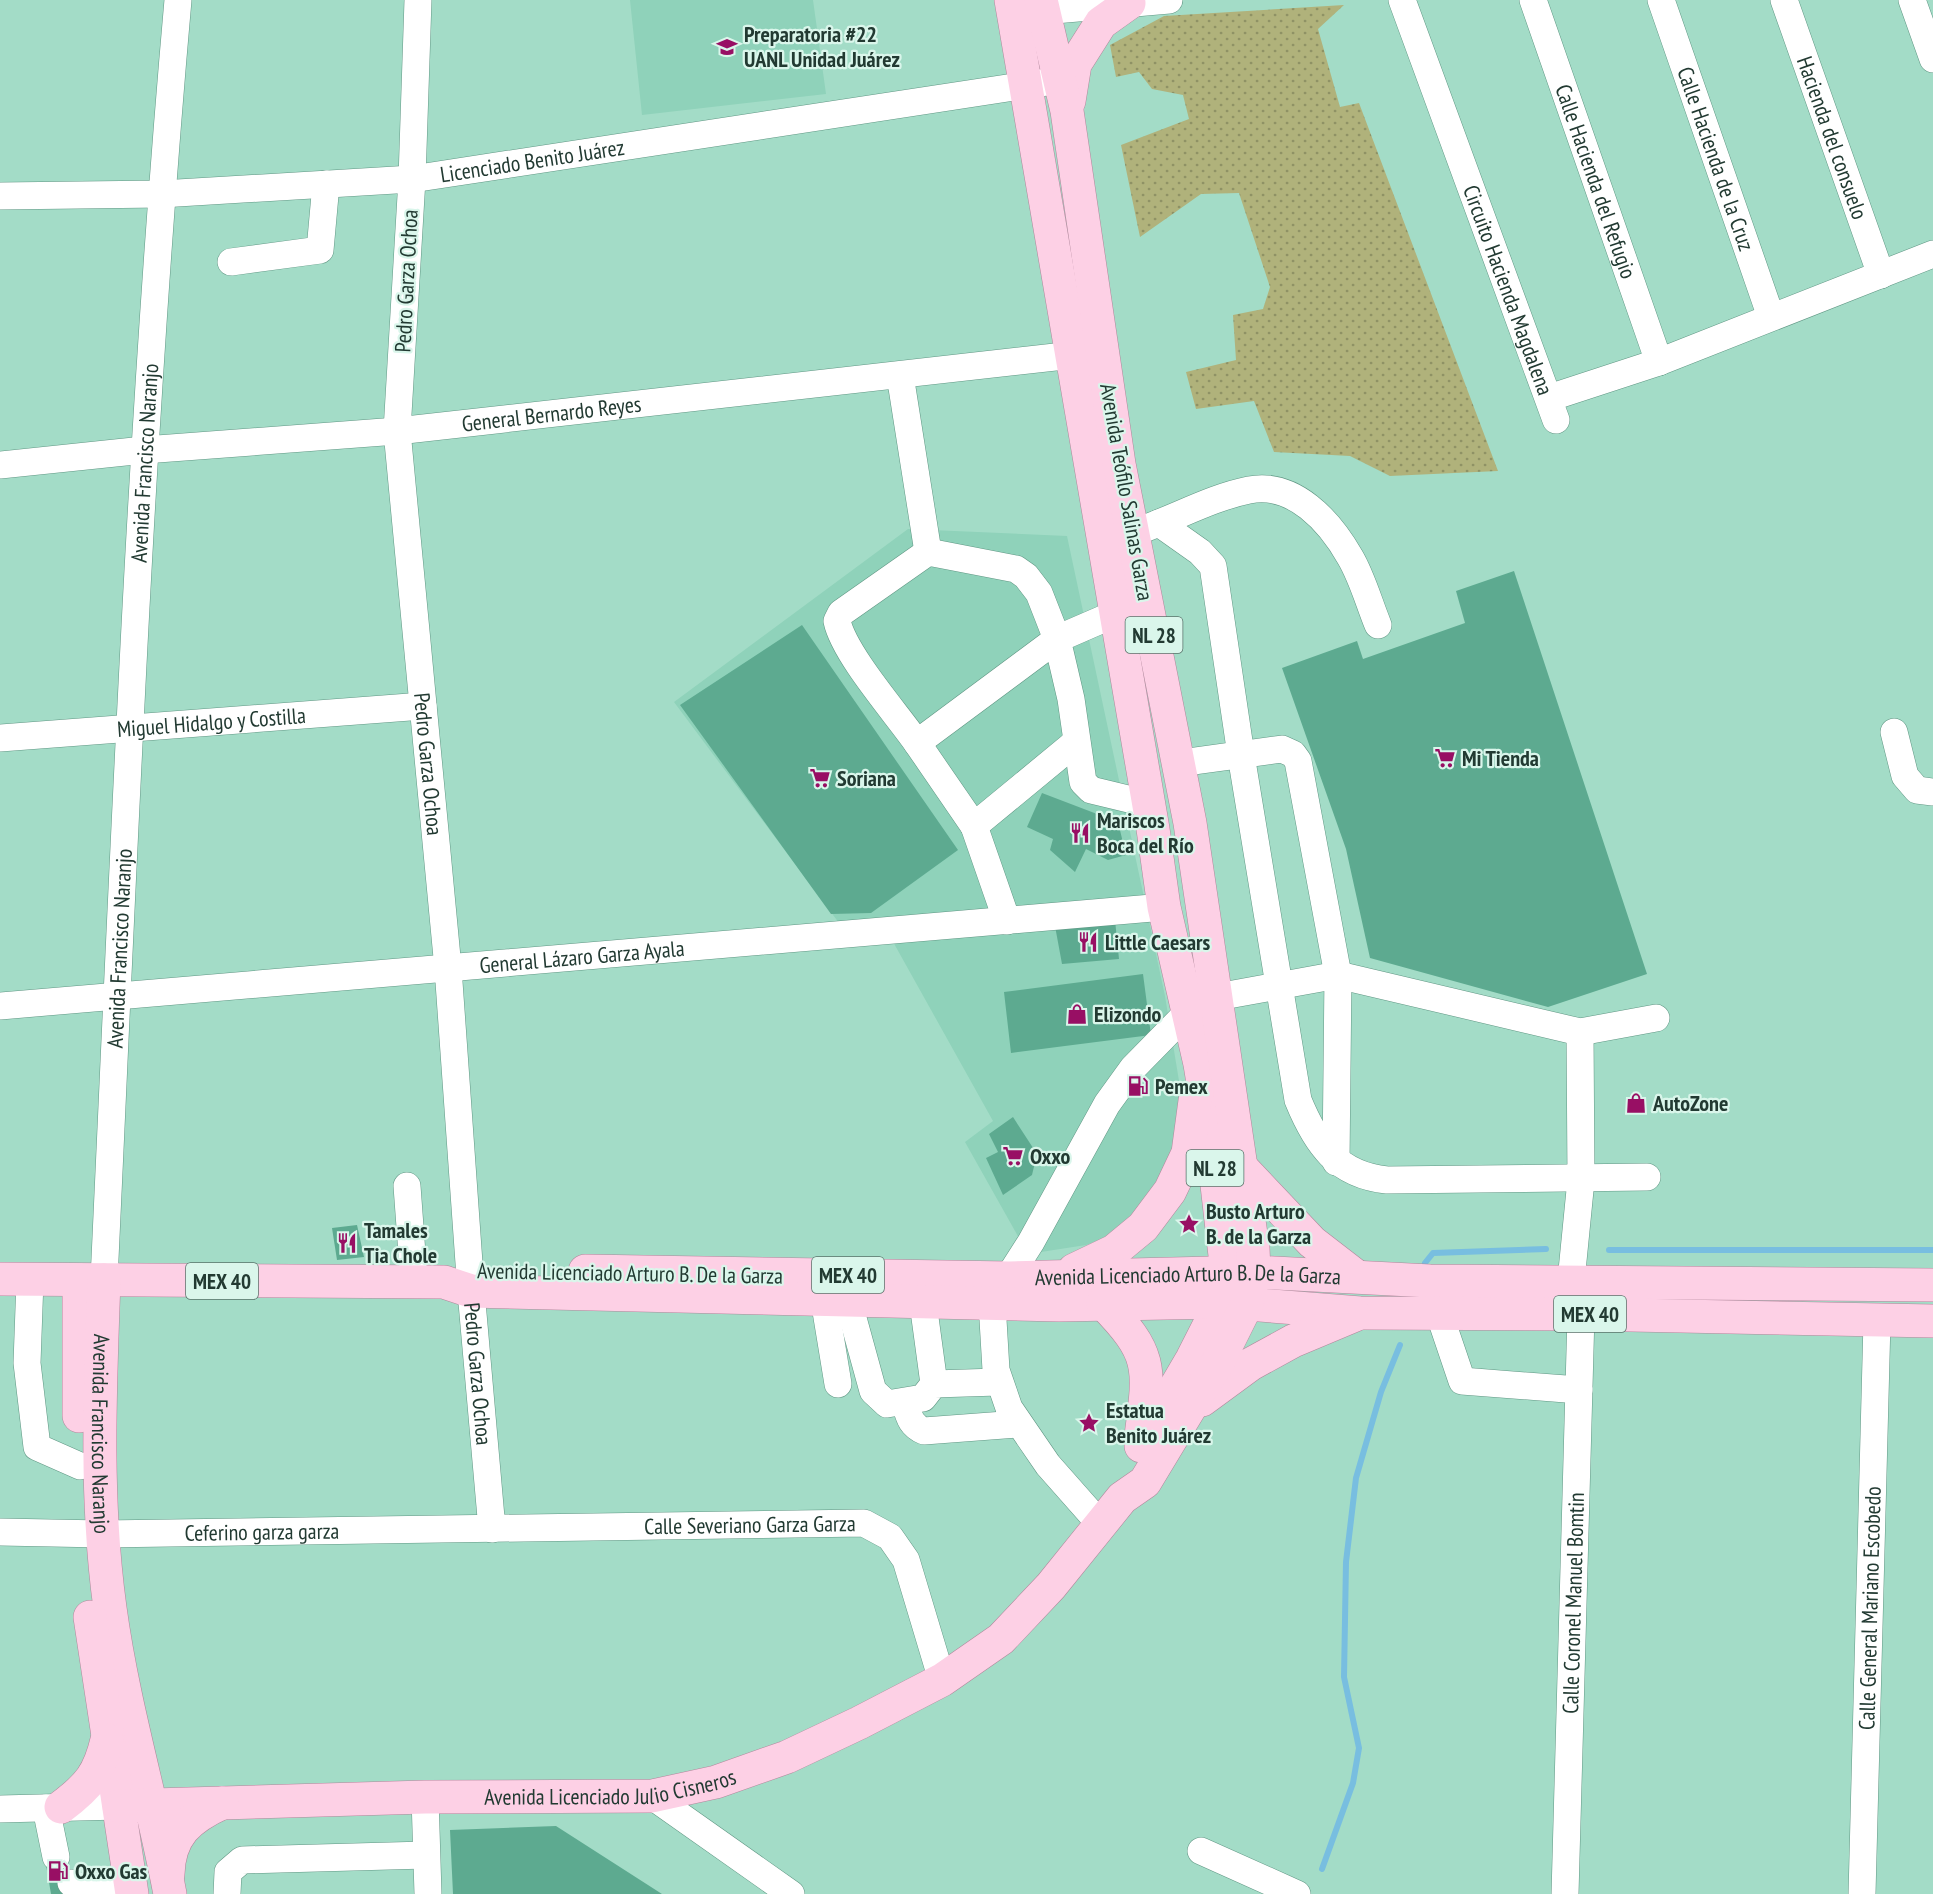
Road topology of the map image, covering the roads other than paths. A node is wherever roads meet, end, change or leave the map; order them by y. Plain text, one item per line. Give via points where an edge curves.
1 (178, 0) edge
2 (418, 0) edge
3 (1011, 0) edge
4 (1169, 0) edge
5 (1402, 0) edge
6 (1533, 0) edge
7 (1661, 0) edge
8 (1784, 0) edge
9 (1912, 0) edge
10 (1129, 3) junction
11 (1042, 6) edge
12 (1933, 59) edge
13 (1060, 80) junction
14 (1026, 84) junction
15 (1067, 111) junction
16 (412, 179) junction
17 (326, 184) junction
18 (161, 194) junction
19 (0, 196) edge
20 (1933, 254) edge
21 (231, 262) dead end
22 (1881, 275) junction
23 (1771, 317) junction
24 (1088, 354) junction
25 (1659, 362) junction
26 (900, 375) junction
27 (397, 431) junction
28 (144, 450) junction
29 (0, 465) edge
30 (1146, 528) junction
31 (928, 552) junction
32 (1117, 613) junction
33 (1378, 625) dead end
34 (1057, 639) junction
35 (423, 706) junction
36 (132, 726) junction
37 (1894, 732) dead end
38 (0, 738) edge
39 (1076, 742) junction
40 (917, 743) junction
41 (1241, 754) junction
42 (1180, 763) junction
43 (1932, 791) edge
44 (1151, 816) junction
45 (1190, 823) junction
46 (974, 826) junction
47 (1164, 907) junction
48 (1007, 921) junction
49 (448, 968) junction
50 (1338, 975) junction
51 (1278, 986) junction
52 (117, 997) junction
53 (1217, 997) junction
54 (0, 1006) edge
55 (1188, 1012) junction
56 (1656, 1018) dead end
57 (1580, 1032) junction
58 (1200, 1064) junction
59 (1336, 1161) junction
60 (1241, 1167) junction
61 (1647, 1177) dead end
62 (1581, 1180) junction
63 (407, 1186) dead end
64 (1062, 1275) junction
65 (1356, 1275) junction
66 (15, 1280) edge
67 (92, 1280) junction
68 (450, 1281) junction
69 (1571, 1281) junction
70 (1820, 1285) junction
71 (1927, 1285) edge
72 (1237, 1288) junction
73 (1001, 1290) junction
74 (836, 1300) junction
75 (923, 1303) junction
76 (1103, 1303) junction
77 (1360, 1313) junction
78 (1439, 1313) junction
79 (1508, 1313) junction
80 (1581, 1314) junction
81 (1616, 1316) junction
82 (1877, 1321) junction
83 (1933, 1321) edge
84 (998, 1382) junction
85 (838, 1384) dead end
86 (934, 1384) junction
87 (1579, 1390) junction
88 (905, 1403) junction
89 (1190, 1408) junction
90 (1018, 1424) junction
91 (1139, 1448) junction
92 (80, 1466) junction
93 (1122, 1498) junction
94 (1101, 1525) junction
95 (524, 1528) joint
96 (492, 1529) junction
97 (0, 1532) edge
98 (91, 1534) junction
99 (942, 1680) junction
100 (109, 1735) junction
101 (652, 1796) junction
102 (424, 1797) junction
103 (222, 1803) junction
104 (151, 1804) junction
105 (119, 1806) junction
106 (53, 1808) junction
107 (0, 1809) edge
108 (1201, 1851) dead end
109 (426, 1855) junction
110 (56, 1857) dead end
111 (71, 1883) dead end
112 (132, 1890) edge
113 (169, 1890) edge
114 (227, 1894) edge
115 (428, 1894) edge
116 (791, 1894) edge
117 (1297, 1894) edge
118 (1565, 1894) edge
119 (1862, 1894) edge

1 - 18 street, Avenida Francisco Naranjo
2 - 16 street, Pedro Garza Ochoa
3 - 14 main road, Avenida Teófilo Salinas Garza / NL 28
4 - 10 street
5 - 25 street, Circuito Hacienda Magdalena via 1552,409
6 - 25 street, Calle Hacienda del Refugio
7 - 23 street, Calle Hacienda de la Cruz
8 - 22 street, Hacienda del consuelo
9 - 12 street
10 - 11 street
10 - 15 main road via 1101,22 1075,64
11 - 13 main road, Avenida Teófilo Salinas Garza / NL 28
13 - 14 street, Licenciado Benito Juárez
13 - 15 main road, Avenida Teófilo Salinas Garza / NL 28
14 - 16 street, Licenciado Benito Juárez
14 - 24 main road, Avenida Teófilo Salinas Garza / NL 28
15 - 24 main road, Avenida Teófilo Salinas Garza / NL 28
16 - 17 street, Licenciado Benito Juárez
16 - 27 street, Pedro Garza Ochoa
17 - 18 street, Licenciado Benito Juárez
17 - 21 street via 320,250
18 - 19 street, Licenciado Benito Juárez
18 - 28 street, Avenida Francisco Naranjo
20 - 22 street, Circuito Hacienda Magdalena
22 - 23 street, Circuito Hacienda Magdalena
23 - 25 street, Circuito Hacienda Magdalena
24 - 26 street, General Bernardo Reyes
24 - 30 main road, Avenida Teófilo Salinas Garza / NL 28 via 1119,464
24 - 32 main road, Avenida Teófilo Salinas Garza / NL 28
26 - 27 street, General Bernardo Reyes
26 - 31 street
27 - 28 street, General Bernardo Reyes
27 - 35 street, Pedro Garza Ochoa
28 - 29 street, General Bernardo Reyes
28 - 36 street, Avenida Francisco Naranjo
30 - 33 street via 1250,489 1271,489 1298,499 1321,517 1350,557
30 - 41 street via 1200,552 1213,566
30 - 42 main road, Avenida Teófilo Salinas Garza / NL 28
31 - 34 street via 1021,572 1039,593
31 - 40 street via 841,613 837,621 839,632 858,662
32 - 34 street
32 - 44 main road, Avenida Teófilo Salinas Garza / NL 28
34 - 39 street
34 - 40 street
35 - 36 street, Miguel Hidalgo y Costilla
35 - 49 street, Pedro Garza Ochoa
36 - 38 street, Miguel Hidalgo y Costilla
36 - 52 street, Avenida Francisco Naranjo
37 - 43 street via 1909,782 1917,790
39 - 44 street via 1080,774 1091,790
39 - 46 street
40 - 46 street
41 - 42 street
41 - 50 street via 1282,749 1298,761
41 - 51 street
42 - 45 main road, Avenida Teófilo Salinas Garza / NL 28
44 - 45 main road
44 - 47 main road, Avenida Teófilo Salinas Garza / NL 28
45 - 53 main road, Avenida Teófilo Salinas Garza / NL 28
46 - 48 street
47 - 48 street, General Lázaro Garza Ayala
47 - 55 main road, Avenida Teófilo Salinas Garza / NL 28
48 - 49 street, General Lázaro Garza Ayala
49 - 52 street, General Lázaro Garza Ayala
49 - 68 street, Pedro Garza Ochoa
50 - 51 street
50 - 57 street
50 - 59 street
51 - 53 street
51 - 59 street via 1298,1100 1306,1119
52 - 54 street, General Lázaro Garza Ayala
52 - 67 street, Avenida Francisco Naranjo
53 - 60 main road, Avenida Teófilo Salinas Garza / NL 28
55 - 58 main road, Avenida Teófilo Salinas Garza / NL 28
55 - 73 street via 1132,1068 1107,1104
56 - 57 street
57 - 62 street
58 - 64 main road via 1188,1153 1170,1191 1143,1227 1114,1251
58 - 72 main road, Avenida Teófilo Salinas Garza / NL 28
59 - 62 street via 1365,1178 1387,1180
60 - 65 main road via 1281,1213
60 - 72 main road, Avenida Teófilo Salinas Garza / NL 28
61 - 62 street
62 - 69 street
63 - 68 street
64 - 72 main road, Avenida Licenciado Arturo B. De la Garza / MEX 40
64 - 73 main road, Avenida Licenciado Arturo B. De la Garza / MEX 40
65 - 69 main road, Avenida Licenciado Arturo B. De la Garza / MEX 40 via 1430,1281
65 - 72 main road, Avenida Licenciado Arturo B. De la Garza / MEX 40
66 - 67 main road, Avenida Licenciado Arturo B. De la Garza / MEX 40
66 - 92 street via 37,1447
67 - 68 main road, Avenida Licenciado Arturo B. De la Garza / MEX 40
67 - 92 main road, Avenida Francisco Naranjo
67 - 98 main road, Avenida Francisco Naranjo via 101,1423
68 - 73 main road, Avenida Licenciado Arturo B. De la Garza / MEX 40
68 - 74 main road, Avenida Licenciado Arturo B. De la Garza / MEX 40
68 - 96 street, Pedro Garza Ochoa
69 - 70 main road, Avenida Licenciado Arturo B. De la Garza / MEX 40
69 - 79 main road
69 - 81 main road
70 - 71 main road, Avenida Licenciado Arturo B. De la Garza / MEX 40
70 - 82 main road
71 - 82 main road
72 - 76 main road, Avenida Licenciado Arturo B. De la Garza / MEX 40
72 - 77 main road, Avenida Licenciado Arturo B. De la Garza / MEX 40
72 - 89 main road, Avenida Licenciado Julio Cisneros
72 - 91 main road, Avenida Licenciado Julio Cisneros
73 - 75 main road, Avenida Licenciado Arturo B. De la Garza / MEX 40
73 - 76 main road, Avenida Licenciado Arturo B. De la Garza / MEX 40 via 1059,1305
73 - 84 street
74 - 75 main road, Avenida Licenciado Arturo B. De la Garza / MEX 40
74 - 85 street
74 - 88 street via 873,1391 887,1404
75 - 86 street
76 - 91 main road via 1142,1350 1146,1394
77 - 78 main road, Avenida Licenciado Arturo B. De la Garza / MEX 40
77 - 89 main road via 1293,1341 1251,1364
78 - 79 main road, Avenida Licenciado Arturo B. De la Garza / MEX 40
78 - 87 street via 1462,1381
79 - 80 main road, Avenida Licenciado Arturo B. De la Garza / MEX 40
80 - 81 main road, Avenida Licenciado Arturo B. De la Garza / MEX 40
80 - 87 street, Calle Coronel Manuel Bomtin
81 - 82 main road, Avenida Licenciado Arturo B. De la Garza / MEX 40
82 - 83 main road, Avenida Licenciado Arturo B. De la Garza / MEX 40
82 - 119 street, Calle General Mariano Escobedo
84 - 86 street
84 - 90 street
86 - 88 street via 922,1398
87 - 118 street, Calle Coronel Manuel Bomtin
88 - 90 street via 915,1427 924,1431
89 - 93 main road, Avenida Licenciado Julio Cisneros via 1145,1482
90 - 94 street
91 - 93 main road, Avenida Licenciado Julio Cisneros via 1127,1471
92 - 98 main road, Avenida Francisco Naranjo
93 - 94 main road, Avenida Licenciado Julio Cisneros
94 - 99 main road, Avenida Licenciado Julio Cisneros via 1001,1639
95 - 96 street, Ceferino garza garza
95 - 99 street, Calle Severiano Garza Garza via 864,1523 890,1537 906,1560
96 - 98 street, Ceferino garza garza
97 - 98 street, Ceferino garza garza
98 - 100 main road, Avenida Francisco Naranjo via 97,1671
98 - 104 main road, Avenida Francisco Naranjo
99 - 101 main road, Avenida Licenciado Julio Cisneros via 787,1757 716,1782
100 - 105 main road, Avenida Francisco Naranjo
100 - 106 main road via 102,1763 91,1782
101 - 102 main road, Avenida Licenciado Julio Cisneros
101 - 116 street
102 - 103 main road, Avenida Licenciado Julio Cisneros
102 - 109 street
103 - 104 main road, Avenida Licenciado Julio Cisneros
103 - 113 main road via 198,1814 179,1833 169,1858
104 - 105 main road, Avenida Licenciado Julio Cisneros
104 - 113 main road, Avenida Francisco Naranjo
105 - 106 street, Avenida Licenciado Julio Cisneros
105 - 112 main road, Avenida Francisco Naranjo
106 - 107 street, Avenida Licenciado Julio Cisneros
106 - 110 street
108 - 117 street
109 - 114 street via 242,1860 228,1872
109 - 115 street
111 - 112 street

